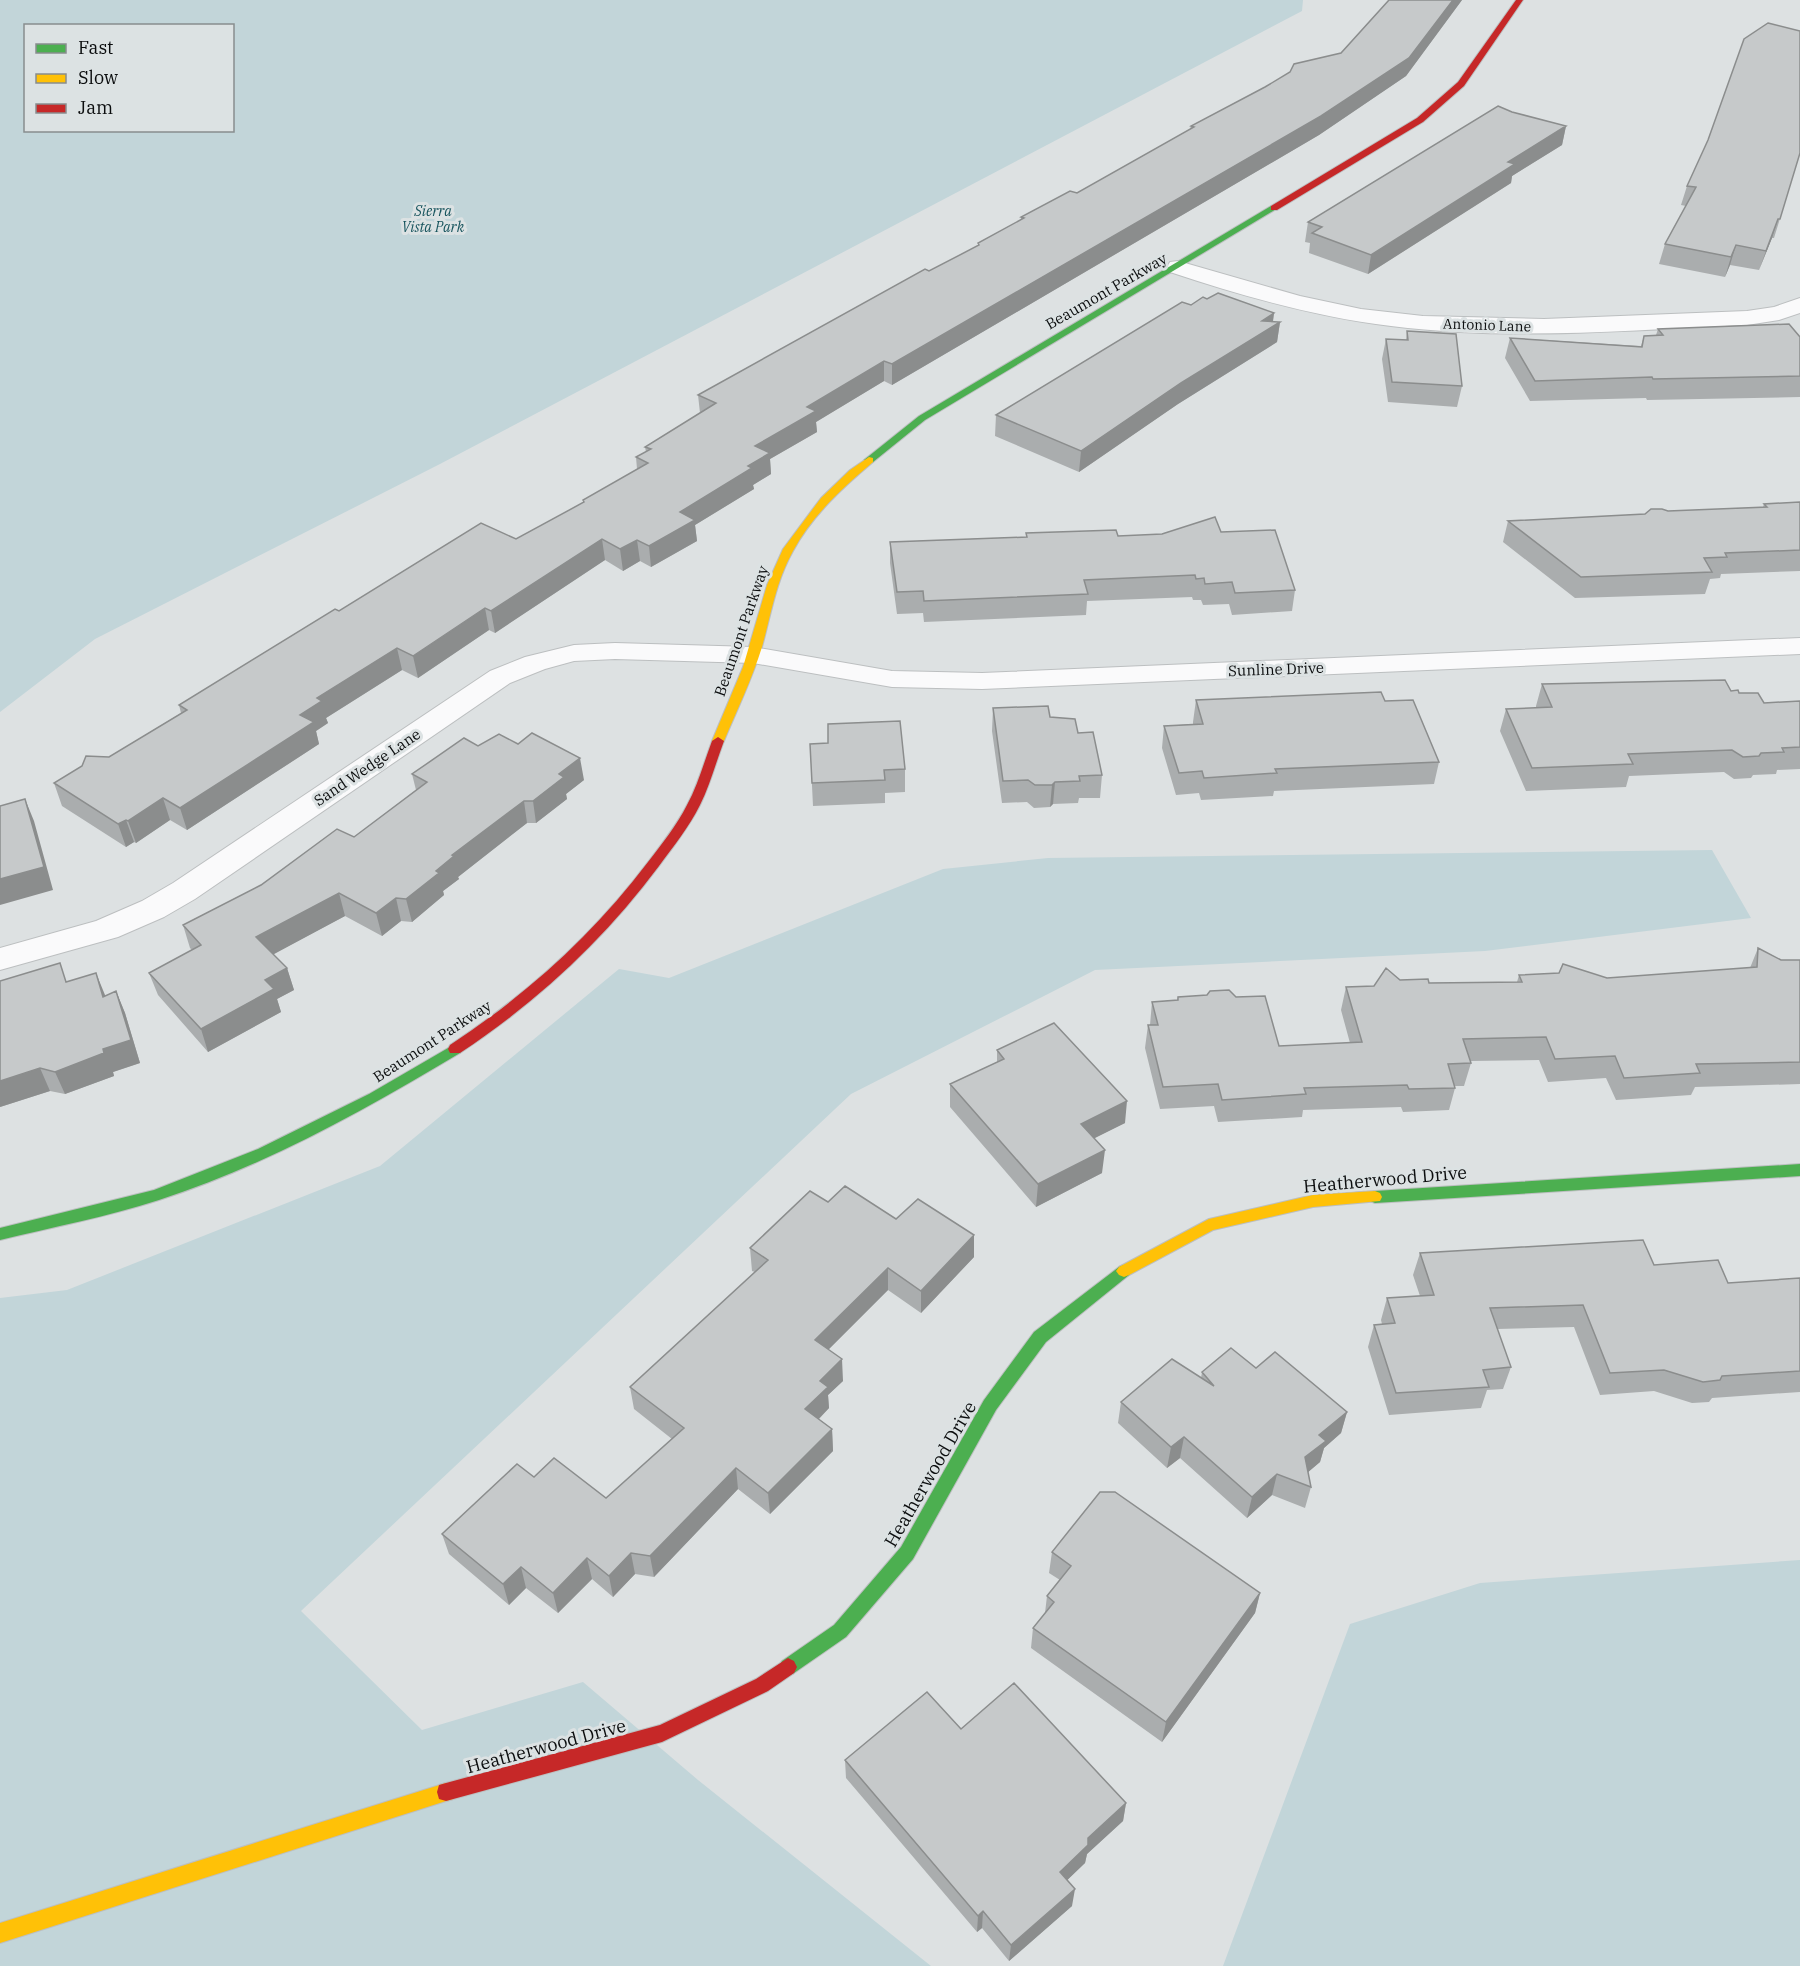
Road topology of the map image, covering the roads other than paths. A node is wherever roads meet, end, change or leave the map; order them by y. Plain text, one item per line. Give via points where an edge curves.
1 (1520, 0) edge
2 (1178, 267) junction
3 (1800, 305) edge
4 (1800, 646) edge
5 (753, 655) junction
6 (0, 959) edge
7 (1800, 1170) edge
8 (0, 1234) edge
9 (0, 1933) edge

1 - 2 street, Beaumont Parkway via 1461,84 1420,120
2 - 3 street, Antonio Lane via 1293,302 1422,323 1543,326 1747,318
2 - 5 street, Beaumont Parkway via 922,418 846,478 813,513 787,552 772,583
4 - 5 street, Sunline Drive via 982,681 892,679
5 - 6 street, Sand Wedge Lane via 574,653 500,677 153,909 108,929
5 - 8 street, Beaumont Parkway via 690,812 644,879 597,931 532,992 466,1042 374,1098 263,1153 156,1195
7 - 9 street, Heatherwood Drive via 1313,1201 1209,1225 1126,1270 1040,1337 990,1405 907,1553 840,1631 762,1684 662,1733 416,1800

